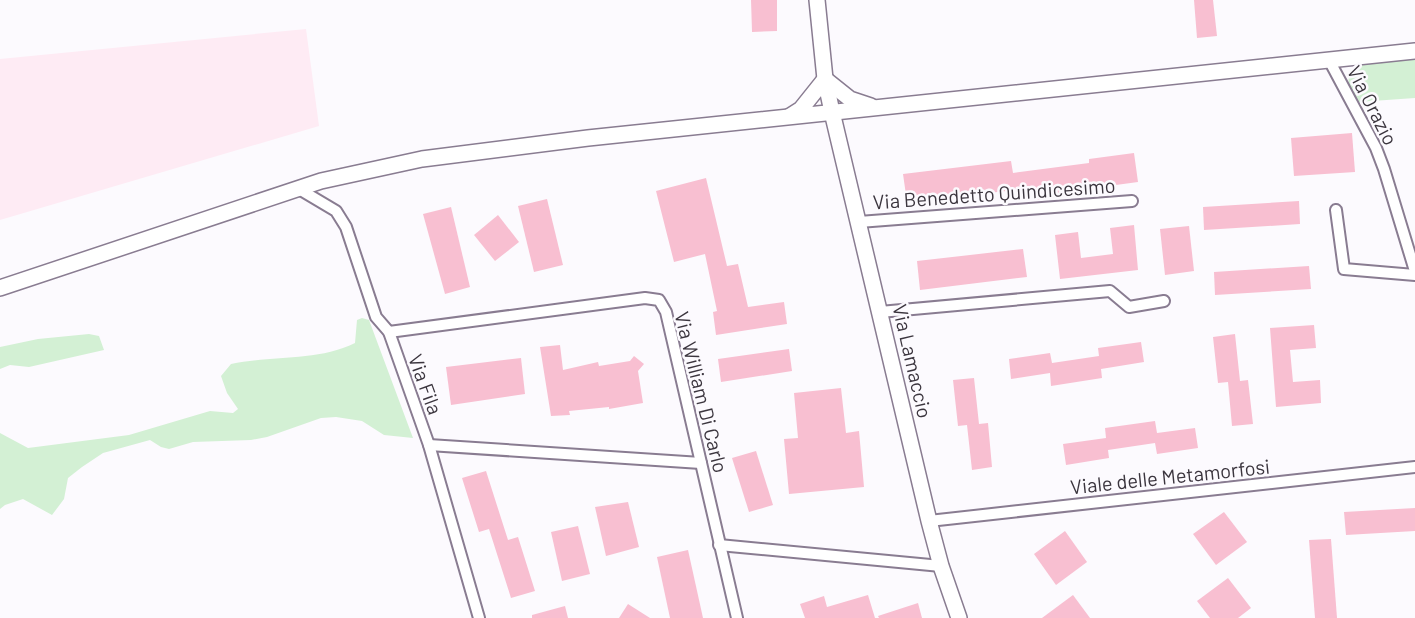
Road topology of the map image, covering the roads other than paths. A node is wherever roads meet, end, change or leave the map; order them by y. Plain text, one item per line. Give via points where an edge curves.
1 (817, 0) edge
2 (1415, 51) edge
3 (1329, 60) junction
4 (825, 79) junction
5 (876, 108) junction
6 (832, 112) junction
7 (786, 117) junction
8 (299, 189) junction
9 (1132, 201) dead end
10 (1336, 210) dead end
11 (859, 222) junction
12 (1415, 273) edge
13 (0, 288) edge
14 (1164, 301) dead end
15 (880, 312) junction
16 (389, 332) junction
17 (429, 445) junction
18 (701, 463) junction
19 (1413, 469) edge
20 (929, 521) junction
21 (719, 545) junction
22 (941, 566) junction
23 (479, 618) edge
24 (737, 618) edge
25 (959, 618) edge

1 - 4 main road, Via Lamaccio
2 - 3 main road
3 - 5 main road
3 - 12 street, Via Orazio via 1376,148
4 - 5 main road via 850,99
4 - 6 main road, Via Lamaccio
4 - 7 main road via 801,109
5 - 6 main road
6 - 7 main road
6 - 11 main road, Via Lamaccio
7 - 8 main road via 422,159
8 - 13 main road
8 - 16 street, Via Fila via 336,212 346,227 376,317
9 - 11 street, Via Benedetto Quindicesimo
10 - 12 street via 1344,269
11 - 15 main road, Via Lamaccio
14 - 15 street via 1129,307 1110,291
15 - 20 main road, Via Lamaccio
16 - 17 street, Via Fila
16 - 18 street, Via William Di Carlo via 645,298 659,300 666,312
17 - 18 street
17 - 23 street, Via Fila
18 - 21 street, Via William Di Carlo
19 - 20 street, Viale delle Metamorfosi
20 - 22 main road, Via Lamaccio
21 - 22 street
21 - 24 street, Via William Di Carlo
22 - 25 main road, Via Lamaccio

